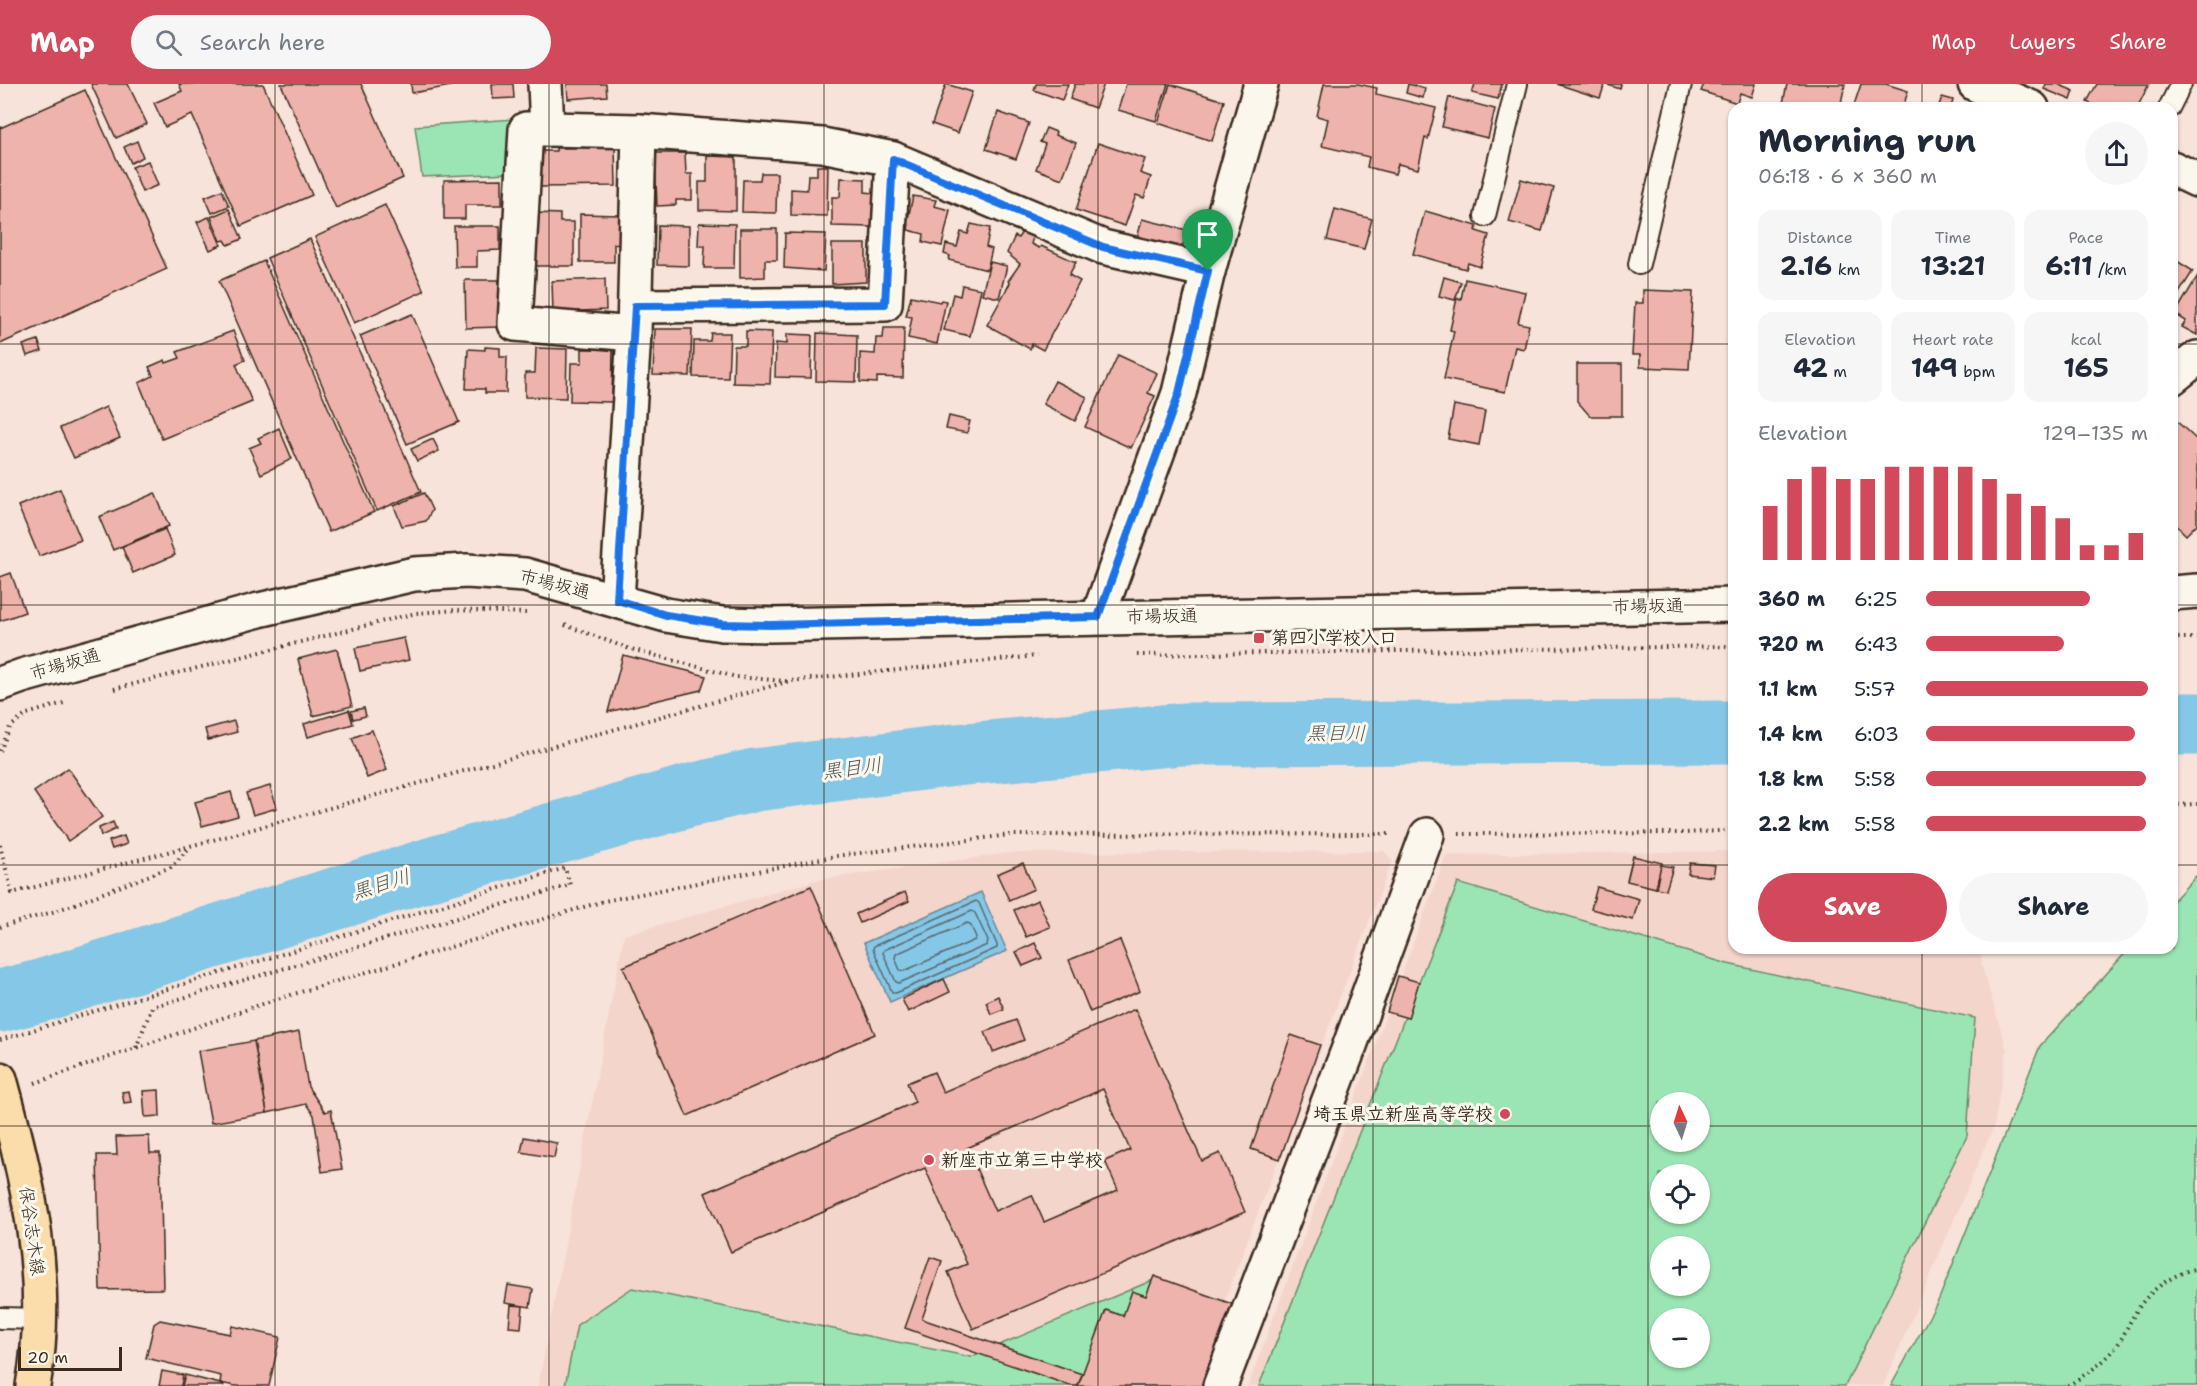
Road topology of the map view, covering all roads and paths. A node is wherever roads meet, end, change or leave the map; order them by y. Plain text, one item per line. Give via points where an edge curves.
1 (545, 84) edge
2 (1261, 84) edge
3 (1517, 84) edge
4 (1681, 84) edge
5 (1975, 84) edge
6 (2181, 84) edge
7 (2018, 102) edge
8 (2172, 102) edge
9 (547, 129) junction
10 (639, 131) junction
11 (893, 159) junction
12 (2178, 171) edge
13 (2197, 180) edge
14 (1485, 216) dead end
15 (1639, 264) dead end
16 (1208, 271) junction
17 (634, 320) junction
18 (2197, 591) edge
19 (2178, 593) edge
20 (617, 600) junction
21 (1728, 605) edge
22 (535, 614) dead end
23 (1098, 617) junction
24 (563, 624) dead end
25 (2178, 638) edge
26 (2197, 638) edge
27 (1728, 646) edge
28 (1134, 655) dead end
29 (1042, 656) dead end
30 (790, 681) junction
31 (0, 684) edge
32 (113, 689) dead end
33 (70, 701) dead end
34 (0, 751) edge
35 (2197, 804) edge
36 (2178, 805) edge
37 (1728, 830) edge
38 (1427, 834) junction
39 (0, 845) edge
40 (191, 846) junction
41 (0, 927) edge
42 (0, 1040) edge
43 (136, 1048) junction
44 (59, 1076) dead end
45 (0, 1079) edge
46 (2197, 1268) edge
47 (0, 1318) edge
48 (40, 1319) junction
49 (33, 1386) edge
50 (1220, 1386) edge
51 (2067, 1386) edge

1 - 9 street
2 - 16 street
3 - 14 lane
4 - 15 lane
5 - 7 street
6 - 8 lane
9 - 10 street
9 - 17 street via 526,129 515,324
10 - 11 street via 822,145
10 - 17 street
11 - 16 street via 1103,247
11 - 17 street via 885,304
12 - 13 street
16 - 23 street via 1179,393
17 - 20 street
18 - 19 street
20 - 23 street, 市場坂通 via 666,615 722,624
20 - 31 street, 市場坂通 via 525,575 467,571 414,574 259,610
21 - 23 street, 市場坂通
22 - 32 path via 416,612
24 - 30 path via 627,648 736,676
25 - 26 path
27 - 28 path
29 - 30 path
30 - 40 path
33 - 34 path via 27,714 10,727
35 - 36 path
37 - 38 path
38 - 43 path via 1010,835 836,856 604,901 274,1000
38 - 50 street
39 - 40 path via 12,893
40 - 41 path via 171,867 56,911
42 - 43 path via 565,868 570,885 152,1006
43 - 44 path
45 - 48 main road, 保谷志木線 via 33,1218 39,1258
46 - 51 path via 2158,1287 2138,1308 2111,1353
47 - 48 lane
48 - 49 main road, 保谷志木線

